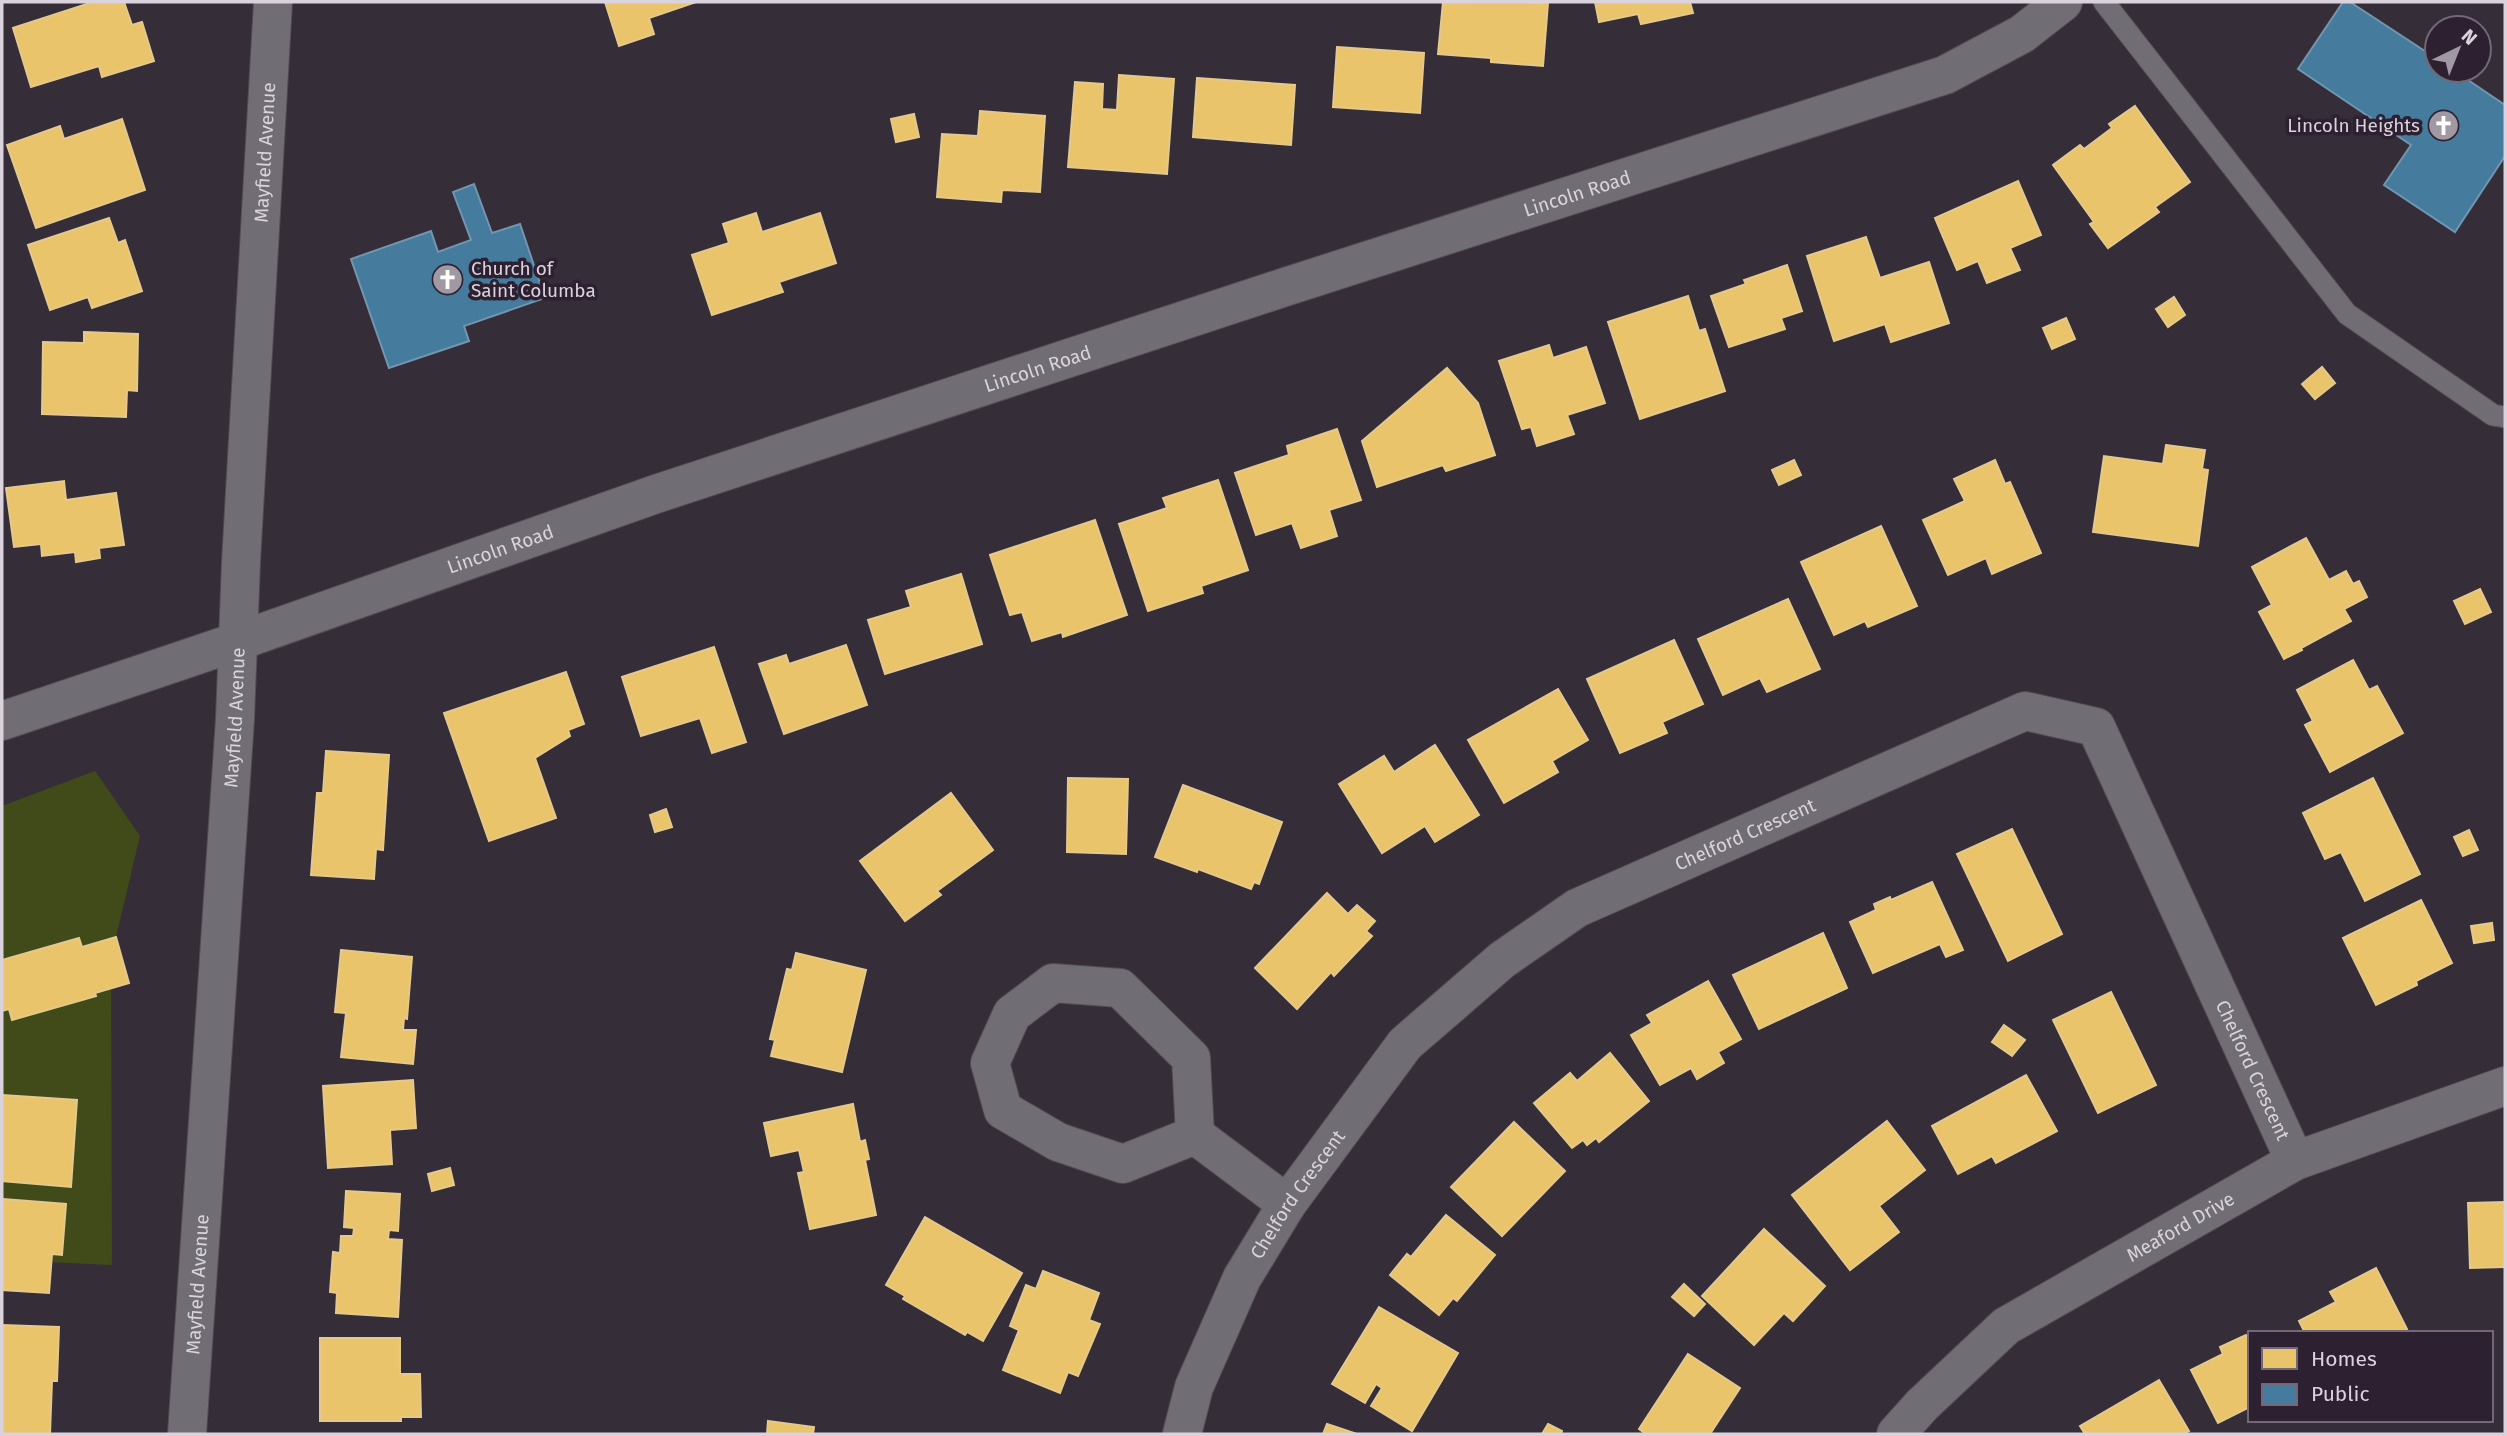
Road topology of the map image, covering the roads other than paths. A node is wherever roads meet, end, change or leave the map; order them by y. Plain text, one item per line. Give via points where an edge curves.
1 (273, 2) edge
2 (2063, 2) edge
3 (2104, 2) edge
4 (2505, 417) edge
5 (239, 641) junction
6 (2, 722) edge
7 (2505, 1086) edge
8 (1195, 1135) junction
9 (2295, 1161) junction
10 (1287, 1204) junction
11 (187, 1434) edge
12 (1182, 1434) edge
13 (1896, 1434) edge

1 - 5 street, Mayfield Avenue
2 - 5 street, Lincoln Road via 2022,34 1945,75 656,494
3 - 4 lane via 2347,314 2493,415
5 - 6 street, Lincoln Road
5 - 11 street, Mayfield Avenue
7 - 9 street, Meaford Drive
8 - 8 street via 1123,1164 1058,1142 1003,1110 990,1063 1012,1014 1053,983 1120,988 1191,1058
8 - 10 street
9 - 10 street, Chelford Crescent via 2096,727 2025,711 1577,908 1502,960 1405,1044
9 - 13 street, Meaford Drive via 2006,1326
10 - 12 street, Chelford Crescent via 1242,1278 1194,1388

